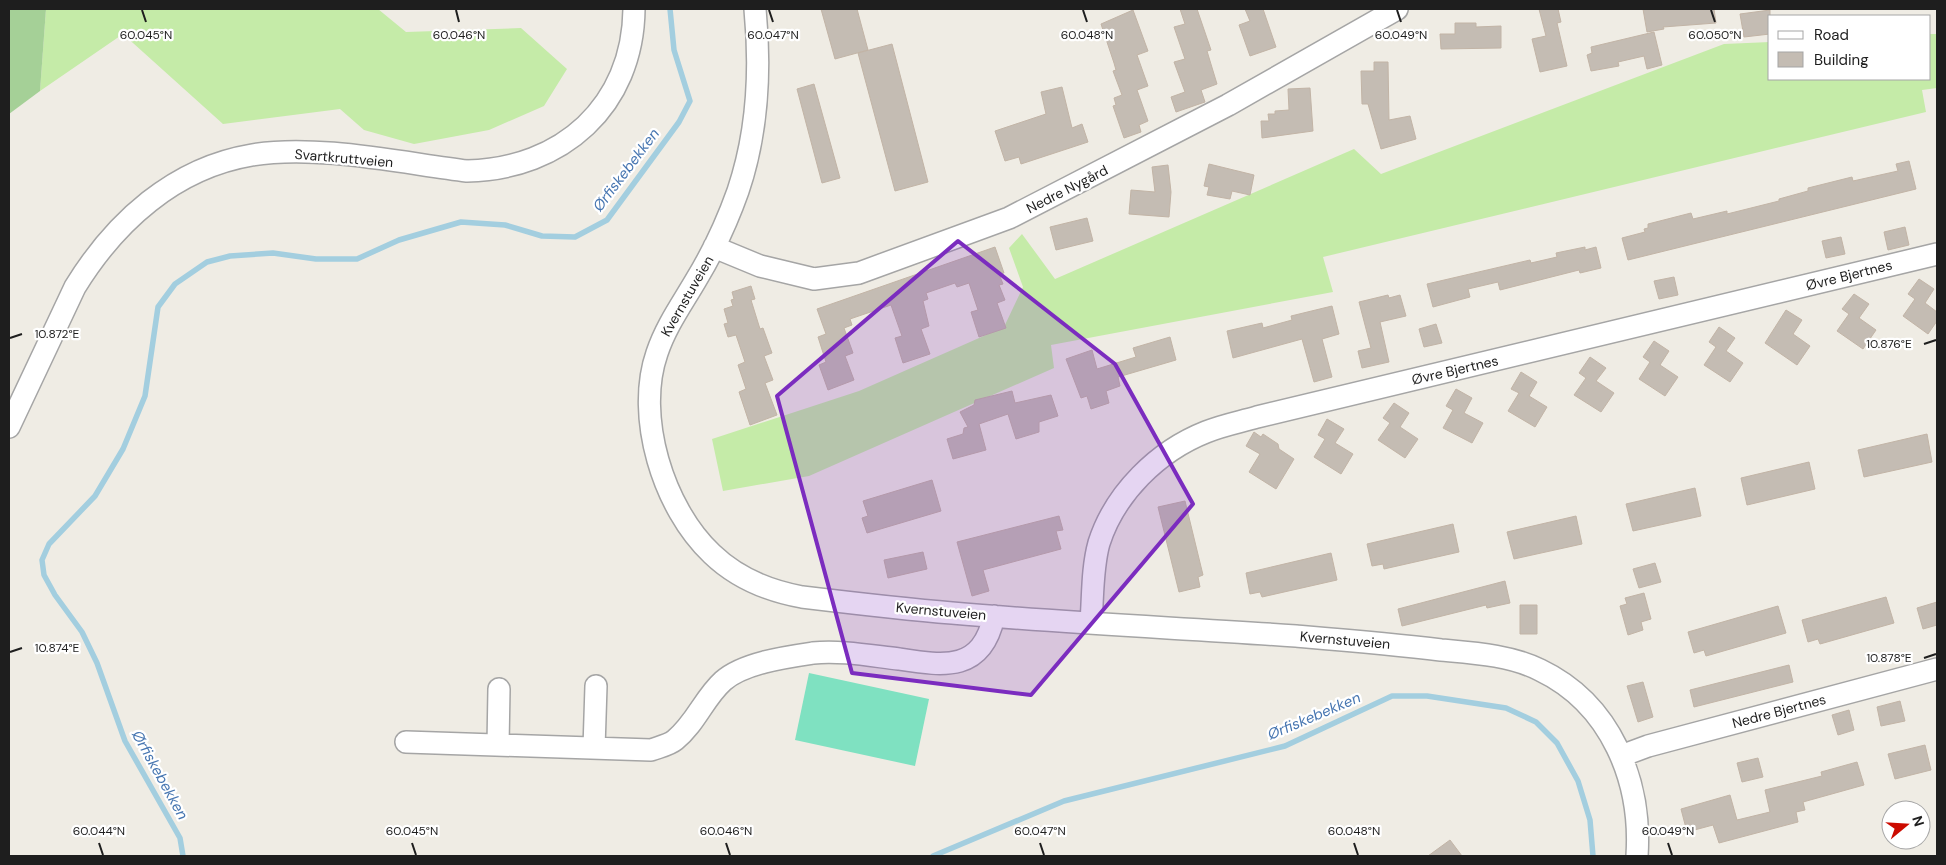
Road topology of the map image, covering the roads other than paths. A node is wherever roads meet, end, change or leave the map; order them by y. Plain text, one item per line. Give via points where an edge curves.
1 (634, 9) edge
2 (755, 9) edge
3 (1398, 9) edge
4 (714, 247) junction
5 (1937, 254) edge
6 (9, 427) edge
7 (994, 616) junction
8 (1091, 622) junction
9 (1937, 669) edge
10 (596, 686) dead end
11 (499, 689) dead end
12 (406, 742) dead end
13 (498, 746) junction
14 (594, 748) junction
15 (1622, 756) junction
16 (1637, 856) edge

1 - 6 street, Svartkruttveien via 628,56 600,110 578,135 530,161 490,171 467,171 331,154 280,152 228,161 166,189 122,224 87,267 71,294
2 - 4 street, Kvernstuveien via 756,118 738,190
3 - 4 street, Nedre Nygård via 1196,122 1016,214 859,273 814,279 760,266
4 - 7 street, Kvernstuveien via 661,341 648,400 651,432 660,466 672,498 695,535 712,554 740,575 783,594
5 - 8 street, Øvre Bjertnes via 1206,432 1170,451 1152,465 1112,512 1099,545
7 - 8 street, Kvernstuveien
7 - 14 street via 982,646 964,660 936,665 868,655 815,653 768,661 724,680 711,693 692,724 674,741 651,750
8 - 15 street, Kvernstuveien via 1370,642 1514,660 1540,670 1575,692 1605,725
9 - 15 street, Nedre Bjertnes
10 - 14 street
11 - 13 street
12 - 13 street
13 - 14 street
15 - 16 street, Kvernstuveien via 1635,805

